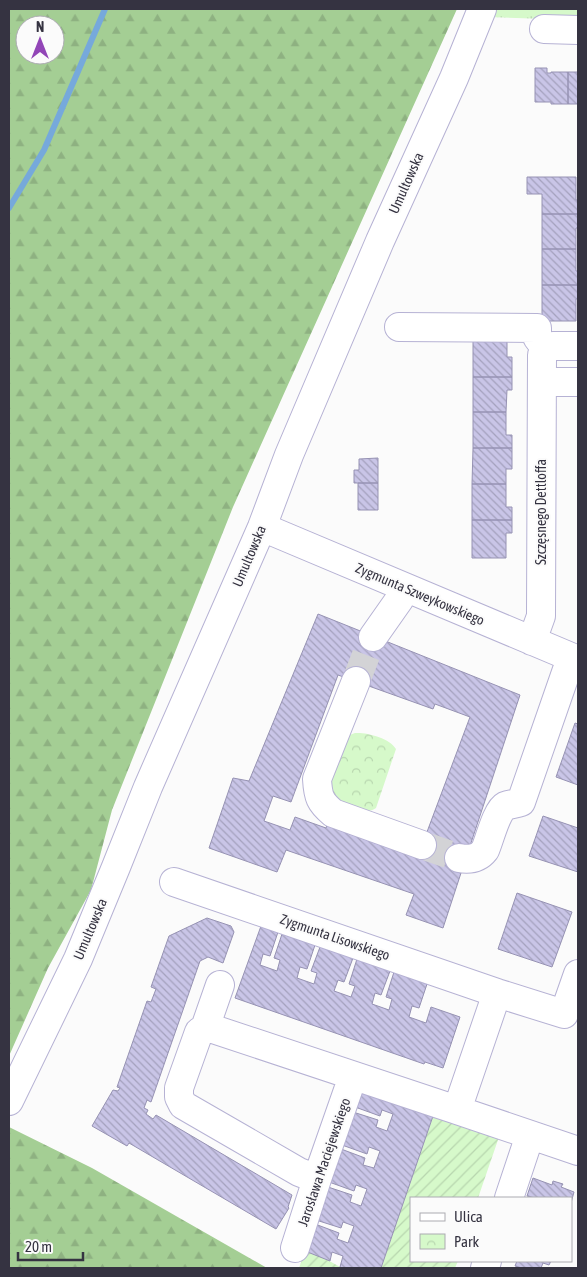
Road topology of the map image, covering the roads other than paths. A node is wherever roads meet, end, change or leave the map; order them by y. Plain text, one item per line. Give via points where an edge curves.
1 (482, 9) edge
2 (544, 29) dead end
3 (578, 30) edge
4 (398, 327) dead end
5 (578, 346) edge
6 (546, 349) junction
7 (542, 382) junction
8 (578, 382) edge
9 (262, 527) junction
10 (404, 588) junction
11 (373, 637) tunnel mouth
12 (532, 641) junction
13 (574, 659) edge
14 (356, 681) tunnel mouth
15 (422, 845) tunnel mouth
16 (459, 858) tunnel mouth
17 (174, 882) dead end
18 (578, 974) edge
19 (220, 985) dead end
20 (496, 993) junction
21 (205, 1028) junction
22 (353, 1076) junction
23 (9, 1101) edge
24 (457, 1110) junction
25 (530, 1135) junction
26 (578, 1151) edge
27 (317, 1179) junction
28 (509, 1197) edge
29 (295, 1248) dead end

1 - 9 street, Umultowska via 372,259
2 - 3 street
4 - 6 street via 536,328 537,337
5 - 6 street
6 - 7 street, Szczęsnego Dettloffa via 542,356
7 - 8 street
7 - 12 street, Szczęsnego Dettloffa via 541,616
9 - 10 street, Zygmunta Szweykowskiego
9 - 23 street, Umultowska via 148,786 78,958
10 - 11 street
10 - 12 street, Zygmunta Szweykowskiego
12 - 13 street, Zygmunta Szweykowskiego
13 - 16 street via 521,802 505,806 500,812 486,850 481,855 475,859
14 - 15 street via 317,779 318,793 323,805 333,813
17 - 20 street, Zygmunta Lisowskiego
18 - 20 street via 564,1014
19 - 21 street
20 - 24 street
21 - 22 street
21 - 27 street via 200,1032 179,1088 183,1104 299,1172
22 - 24 street
22 - 27 street, Jarosława Maciejewskiego
24 - 25 street
25 - 26 street
25 - 28 street
27 - 29 street, Jarosława Maciejewskiego

